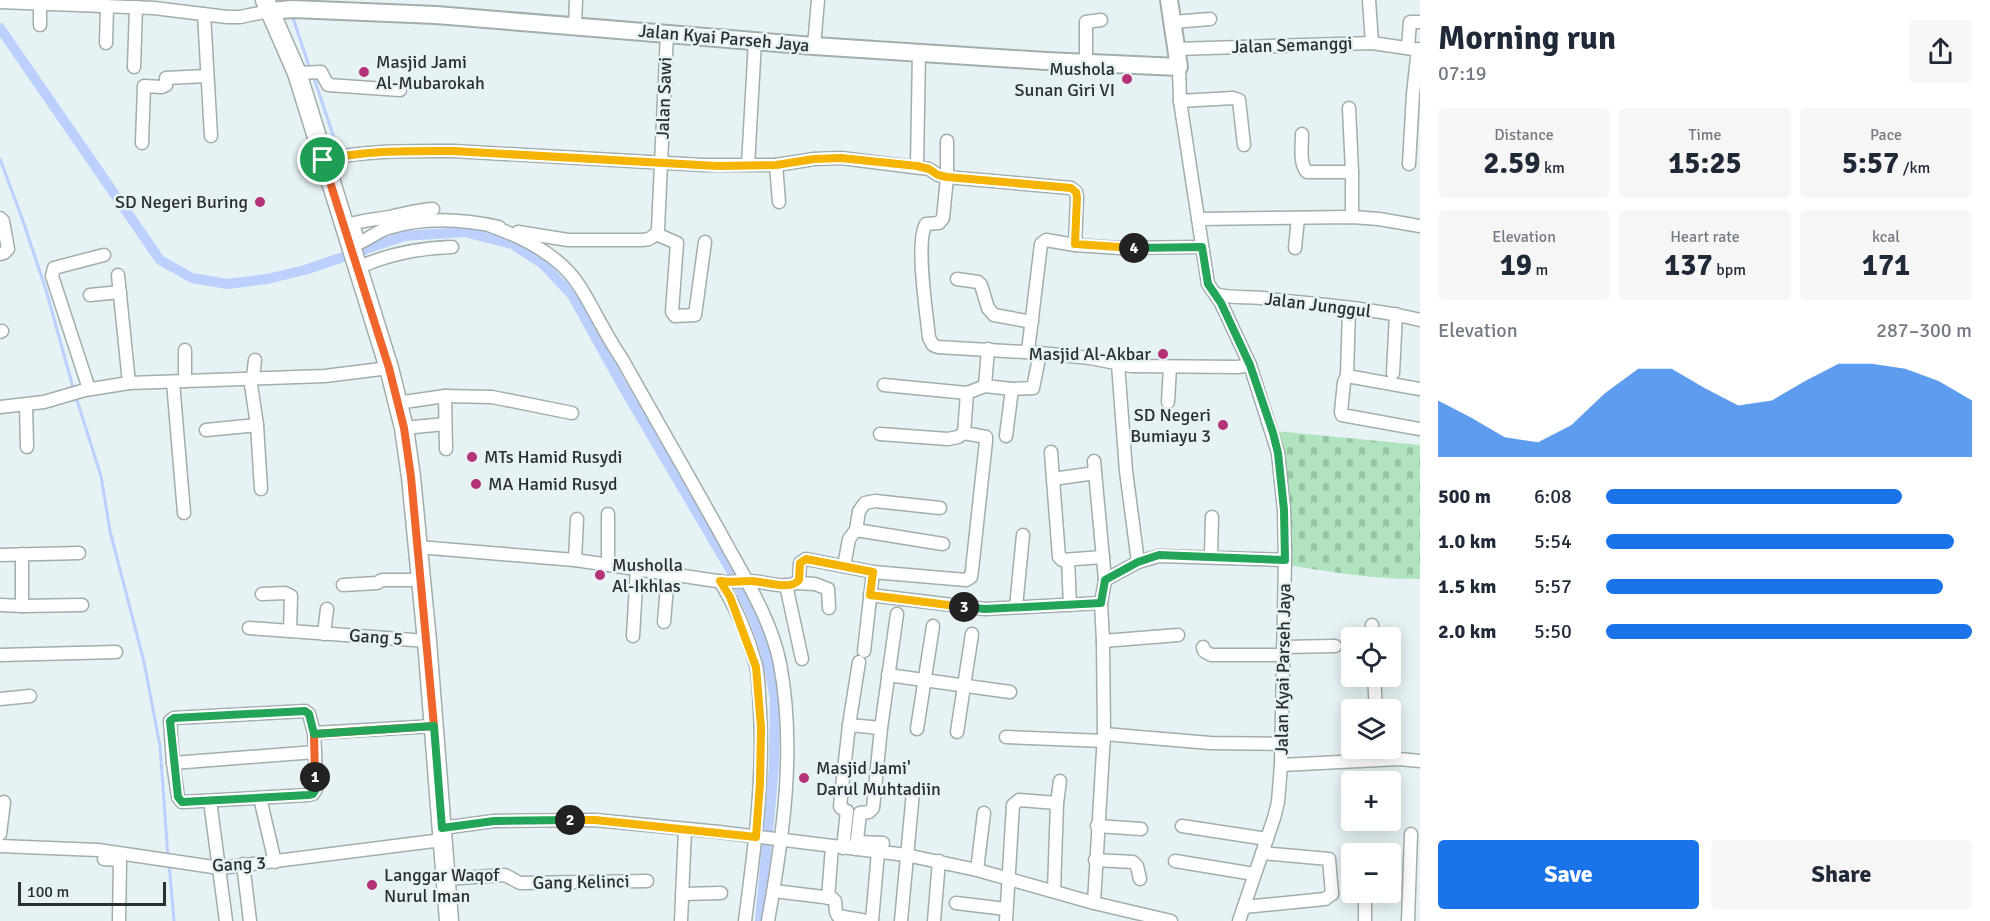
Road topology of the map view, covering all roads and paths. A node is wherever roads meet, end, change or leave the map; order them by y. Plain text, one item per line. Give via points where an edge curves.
1 (576, 0) edge
2 (818, 0) edge
3 (1169, 0) edge
4 (1369, 0) edge
5 (40, 2) junction
6 (75, 2) edge
7 (1, 3) edge
8 (172, 5) edge
9 (267, 5) edge
10 (107, 6) junction
11 (136, 7) junction
12 (204, 14) junction
13 (1210, 19) dead end
14 (1101, 20) dead end
15 (1173, 22) junction
16 (1420, 22) edge
17 (40, 25) dead end
18 (575, 26) junction
19 (667, 33) junction
20 (755, 41) junction
21 (106, 43) dead end
22 (1372, 43) junction
23 (814, 46) junction
24 (1176, 49) junction
25 (1415, 49) edge
26 (919, 53) junction
27 (1086, 63) junction
28 (134, 67) dead end
29 (1179, 68) junction
30 (306, 72) junction
31 (207, 76) junction
32 (400, 90) dead end
33 (1180, 101) junction
34 (1349, 108) dead end
35 (1302, 134) dead end
36 (211, 136) dead end
37 (947, 141) dead end
38 (142, 143) dead end
39 (1244, 145) dead end
40 (331, 158) junction
41 (662, 162) junction
42 (1408, 164) dead end
43 (748, 165) junction
44 (776, 165) junction
45 (917, 166) junction
46 (1352, 172) junction
47 (947, 177) junction
48 (779, 202) dead end
49 (433, 209) dead end
50 (1352, 217) junction
51 (0, 218) edge
52 (1298, 218) junction
53 (1198, 219) junction
54 (354, 223) junction
55 (491, 226) junction
56 (1420, 226) edge
57 (656, 234) junction
58 (361, 241) junction
59 (705, 242) dead end
60 (1075, 244) junction
61 (452, 247) dead end
62 (1202, 247) junction
63 (1295, 248) dead end
64 (0, 254) edge
65 (104, 255) dead end
66 (357, 266) junction
67 (118, 275) dead end
68 (957, 279) dead end
69 (120, 292) junction
70 (1216, 294) junction
71 (90, 296) dead end
72 (1349, 308) junction
73 (1396, 314) junction
74 (1420, 320) edge
75 (1032, 322) junction
76 (988, 349) junction
77 (185, 350) dead end
78 (1034, 352) junction
79 (255, 360) dead end
80 (1118, 364) junction
81 (1250, 365) junction
82 (1170, 367) junction
83 (389, 368) junction
84 (1393, 373) dead end
85 (1347, 376) junction
86 (251, 378) junction
87 (179, 381) junction
88 (129, 383) junction
89 (884, 385) dead end
90 (985, 386) junction
91 (1012, 389) junction
92 (1420, 389) edge
93 (87, 390) junction
94 (967, 393) junction
95 (445, 396) junction
96 (1167, 402) dead end
97 (398, 403) junction
98 (26, 405) junction
99 (0, 407) edge
100 (572, 413) dead end
101 (445, 424) junction
102 (257, 425) junction
103 (404, 428) junction
104 (1420, 429) edge
105 (206, 430) dead end
106 (964, 433) junction
107 (880, 434) dead end
108 (1006, 436) dead end
109 (27, 447) dead end
110 (446, 449) dead end
111 (1051, 452) dead end
112 (1053, 479) junction
113 (261, 489) dead end
114 (940, 508) dead end
115 (184, 513) dead end
116 (608, 514) dead end
117 (1212, 517) dead end
118 (577, 519) dead end
119 (856, 530) junction
120 (1023, 535) dead end
121 (943, 544) dead end
122 (418, 547) junction
123 (79, 553) dead end
124 (22, 554) junction
125 (0, 555) edge
126 (1211, 556) junction
127 (1103, 557) junction
128 (575, 560) junction
129 (1068, 560) junction
130 (1285, 560) junction
131 (1138, 562) junction
132 (608, 565) junction
133 (844, 566) junction
134 (637, 569) junction
135 (873, 572) junction
136 (668, 574) junction
137 (421, 580) junction
138 (1105, 580) junction
139 (745, 581) junction
140 (722, 582) junction
141 (792, 584) junction
142 (343, 585) dead end
143 (262, 594) dead end
144 (870, 595) junction
145 (1101, 603) junction
146 (0, 605) edge
147 (82, 605) dead end
148 (22, 606) junction
149 (1070, 606) junction
150 (1016, 607) junction
151 (830, 608) dead end
152 (327, 609) dead end
153 (897, 614) dead end
154 (664, 622) dead end
155 (933, 626) dead end
156 (249, 628) dead end
157 (290, 631) junction
158 (324, 633) junction
159 (972, 634) dead end
160 (1178, 635) dead end
161 (633, 636) dead end
162 (427, 641) junction
163 (1103, 641) junction
164 (1335, 646) dead end
165 (1203, 647) dead end
166 (1283, 651) junction
167 (116, 652) dead end
168 (0, 655) edge
169 (802, 659) dead end
170 (888, 675) junction
171 (925, 680) junction
172 (963, 686) junction
173 (1010, 692) dead end
174 (30, 696) dead end
175 (0, 699) edge
176 (849, 725) junction
177 (434, 726) junction
178 (880, 728) junction
179 (917, 729) dead end
180 (957, 732) dead end
181 (314, 734) junction
182 (1006, 737) dead end
183 (1104, 738) junction
184 (1281, 744) junction
185 (315, 752) junction
186 (1341, 759) edge
187 (1399, 759) edge
188 (1420, 761) edge
189 (173, 763) junction
190 (1281, 765) junction
191 (1060, 781) dead end
192 (913, 792) dead end
193 (260, 798) junction
194 (210, 801) junction
195 (4, 802) dead end
196 (1057, 803) junction
197 (854, 812) junction
198 (984, 813) dead end
199 (1097, 826) junction
200 (1182, 826) dead end
201 (1141, 829) dead end
202 (685, 830) junction
203 (0, 834) edge
204 (442, 834) junction
205 (1411, 834) dead end
206 (820, 837) dead end
207 (758, 838) junction
208 (1267, 838) junction
209 (779, 841) junction
210 (846, 845) junction
211 (0, 846) edge
212 (881, 848) junction
213 (90, 850) junction
214 (1262, 853) junction
215 (906, 855) junction
216 (1095, 860) junction
217 (939, 861) junction
218 (1175, 861) dead end
219 (275, 862) junction
220 (243, 864) junction
221 (220, 868) junction
222 (977, 870) junction
223 (1254, 874) junction
224 (445, 879) junction
225 (1009, 879) junction
226 (1140, 879) dead end
227 (647, 881) dead end
228 (774, 891) junction
229 (1054, 891) junction
230 (721, 893) dead end
231 (682, 894) junction
232 (828, 898) junction
233 (956, 903) dead end
234 (1094, 903) junction
235 (1365, 903) edge
236 (1244, 907) junction
237 (1006, 915) edge
238 (120, 921) edge
239 (226, 921) edge
240 (250, 921) edge
241 (449, 921) edge
242 (681, 921) edge
243 (745, 921) edge
244 (768, 921) edge
245 (867, 921) edge
246 (872, 921) edge
247 (901, 921) edge
248 (934, 921) edge
249 (1170, 921) edge
250 (1239, 921) edge
251 (1365, 921) edge
252 (1407, 921) edge

1 - 18 street
2 - 23 street
3 - 15 main road, Jalan Kyai Parseh Jaya
4 - 22 street
5 - 6 street
5 - 7 street
5 - 17 street
6 - 10 street
8 - 11 street
8 - 12 street
9 - 12 street via 240,17
9 - 18 main road, Jalan Kyai Parseh Jaya
9 - 30 main road
10 - 11 street
10 - 21 street
11 - 28 street
12 - 31 street
13 - 15 street
14 - 27 street via 1087,21
15 - 24 main road, Jalan Kyai Parseh Jaya
16 - 25 street via 1410,22
18 - 19 main road, Jalan Kyai Parseh Jaya
19 - 20 main road, Jalan Kyai Parseh Jaya
19 - 41 street, Jalan Sawi
20 - 23 main road, Jalan Kyai Parseh Jaya
20 - 43 street
22 - 24 street, Jalan Semanggi
22 - 25 street, Jalan Semanggi
23 - 26 main road, Jalan Kyai Parseh Jaya
24 - 29 main road, Jalan Kyai Parseh Jaya
25 - 42 street
26 - 27 main road, Jalan Kyai Parseh Jaya
26 - 45 street
27 - 29 main road, Jalan Kyai Parseh Jaya
29 - 33 street, Jalan Kyai Parseh Jaya
30 - 32 street via 321,72 328,85
30 - 40 main road
31 - 36 street
31 - 38 street via 166,78 162,87 144,86
33 - 39 street via 1239,100
33 - 53 street, Jalan Kyai Parseh Jaya
34 - 46 street
35 - 46 street via 1302,161 1307,172
37 - 47 street
40 - 41 street via 453,151
40 - 54 main road
41 - 43 street
41 - 57 street, Jalan Sawi
43 - 44 street
44 - 45 street via 841,158
44 - 48 street
45 - 47 street
46 - 50 street
47 - 60 street via 1071,188 1077,197
47 - 76 street via 941,222 926,224 923,232 929,338 938,347
49 - 54 street
50 - 52 street
50 - 56 street
51 - 64 street via 8,249
52 - 53 street
52 - 63 street
53 - 62 street, Jalan Kyai Parseh Jaya
54 - 58 main road
55 - 57 street via 567,240 642,240
55 - 58 street via 422,221 385,229
55 - 139 street via 535,245 564,266 580,287
57 - 59 street via 677,243 672,312 675,316 695,315
58 - 66 main road
60 - 62 street
60 - 75 street via 1046,240 1041,244
61 - 66 street via 400,252
62 - 70 street, Jalan Kyai Parseh Jaya via 1208,284
65 - 93 street via 52,270
66 - 83 main road
67 - 69 street
68 - 75 street via 978,282 994,315
69 - 71 street
69 - 88 street
70 - 72 street, Jalan Junggul
70 - 81 street, Jalan Kyai Parseh Jaya
72 - 73 street, Jalan Junggul
72 - 85 street
73 - 74 street, Jalan Junggul
73 - 84 street
75 - 78 street
76 - 78 street
76 - 90 street
77 - 87 street
78 - 80 street
78 - 91 street via 1033,388
79 - 86 street
80 - 82 street
80 - 131 street
81 - 82 street
81 - 130 street, Jalan Kyai Parseh Jaya via 1278,453
82 - 96 street
83 - 86 street via 325,376
83 - 97 main road
85 - 92 street
85 - 104 street via 1342,415
86 - 87 street
86 - 102 street
87 - 88 street
87 - 115 street
88 - 93 street
89 - 94 street
90 - 91 street
90 - 94 street
91 - 108 street
93 - 98 street
94 - 106 street
95 - 97 street
95 - 100 street via 492,397
95 - 101 street
97 - 103 main road
98 - 99 street
98 - 109 street
101 - 103 street
101 - 110 street
102 - 105 street
102 - 113 street
103 - 122 main road
106 - 107 street via 948,439
106 - 135 street via 983,435 986,441 971,577 960,580
111 - 112 street
112 - 127 street via 1095,467
112 - 129 street via 1059,557
114 - 119 street via 865,503 859,511
116 - 132 street
117 - 126 street
118 - 128 street
119 - 121 street
119 - 133 street via 849,539
120 - 150 street
122 - 128 street
122 - 137 main road
123 - 124 street
124 - 125 street
124 - 148 street
126 - 130 street
126 - 131 street via 1159,555
127 - 129 street
127 - 138 street
128 - 132 street
129 - 149 street
130 - 166 street, Jalan Kyai Parseh Jaya
131 - 138 street
132 - 134 street
133 - 135 street
133 - 141 street via 802,560
134 - 136 street
134 - 161 street
135 - 144 street
136 - 140 street
136 - 154 street
137 - 142 street
137 - 162 main road
138 - 145 street
139 - 140 street
139 - 141 street
139 - 209 street via 770,630 780,662 787,713
140 - 207 street via 756,667 761,727
141 - 151 street via 815,584 828,589
141 - 169 street
143 - 157 street via 290,594
144 - 150 street via 985,609
144 - 176 street
145 - 149 street
145 - 163 street
146 - 148 street
147 - 148 street
149 - 150 street
152 - 158 street
153 - 170 street
155 - 171 street
156 - 157 street, Gang 5
157 - 158 street, Gang 5
158 - 162 street, Gang 5
159 - 172 street
160 - 163 street
162 - 177 main road
163 - 183 street
164 - 166 street
165 - 166 street via 1207,654 1222,656
166 - 184 street, Jalan Kyai Parseh Jaya
167 - 168 street
170 - 171 street
170 - 178 street
171 - 172 street
171 - 179 street
172 - 173 street
172 - 180 street
174 - 175 street
176 - 178 street
176 - 197 street via 840,806
177 - 181 street
177 - 204 main road
178 - 197 street via 873,808 869,812
181 - 185 street
181 - 189 street via 305,711 174,718 170,721
182 - 183 street
183 - 184 street
183 - 199 street
184 - 190 street, Jalan Kyai Parseh Jaya
185 - 189 street
185 - 193 street via 313,794
186 - 190 street
187 - 188 street
189 - 194 street via 179,800
190 - 208 street, Jalan Kyai Parseh Jaya via 1278,802
191 - 196 street
192 - 215 street
193 - 194 street
193 - 219 street
194 - 221 street
195 - 203 street
196 - 225 street via 1018,800 1013,805
196 - 229 street
197 - 210 street
198 - 222 street
199 - 201 street
199 - 216 street
200 - 208 street
202 - 204 street via 552,819 494,821
202 - 207 street
202 - 231 street
204 - 219 street, Gang 3
204 - 224 main road
205 - 252 street
206 - 210 street
207 - 209 street
207 - 243 street
208 - 214 street, Jalan Kyai Parseh Jaya
209 - 210 street
209 - 228 street
210 - 212 street
210 - 232 street
211 - 213 street, Gang 3
212 - 215 street
212 - 246 street
213 - 221 street, Gang 3
213 - 238 street via 90,858 119,860
214 - 223 street, Jalan Kyai Parseh Jaya
214 - 236 street via 1327,858 1332,894 1326,899
215 - 217 street
215 - 247 street
216 - 226 street via 1133,862
216 - 234 street
217 - 222 street
217 - 248 street
218 - 223 street
219 - 220 street, Gang 3
220 - 221 street, Gang 3
220 - 240 street
221 - 239 street
222 - 225 street
223 - 236 street, Jalan Kyai Parseh Jaya
224 - 227 street, Gang Kelinci via 505,875 520,884
224 - 241 main road
225 - 229 street
225 - 237 street
228 - 232 street
228 - 244 street
229 - 234 street
230 - 231 street
231 - 242 street
232 - 245 street via 836,901 838,916
233 - 237 street
234 - 249 street
235 - 251 street
236 - 250 street, Jalan Kyai Parseh Jaya

